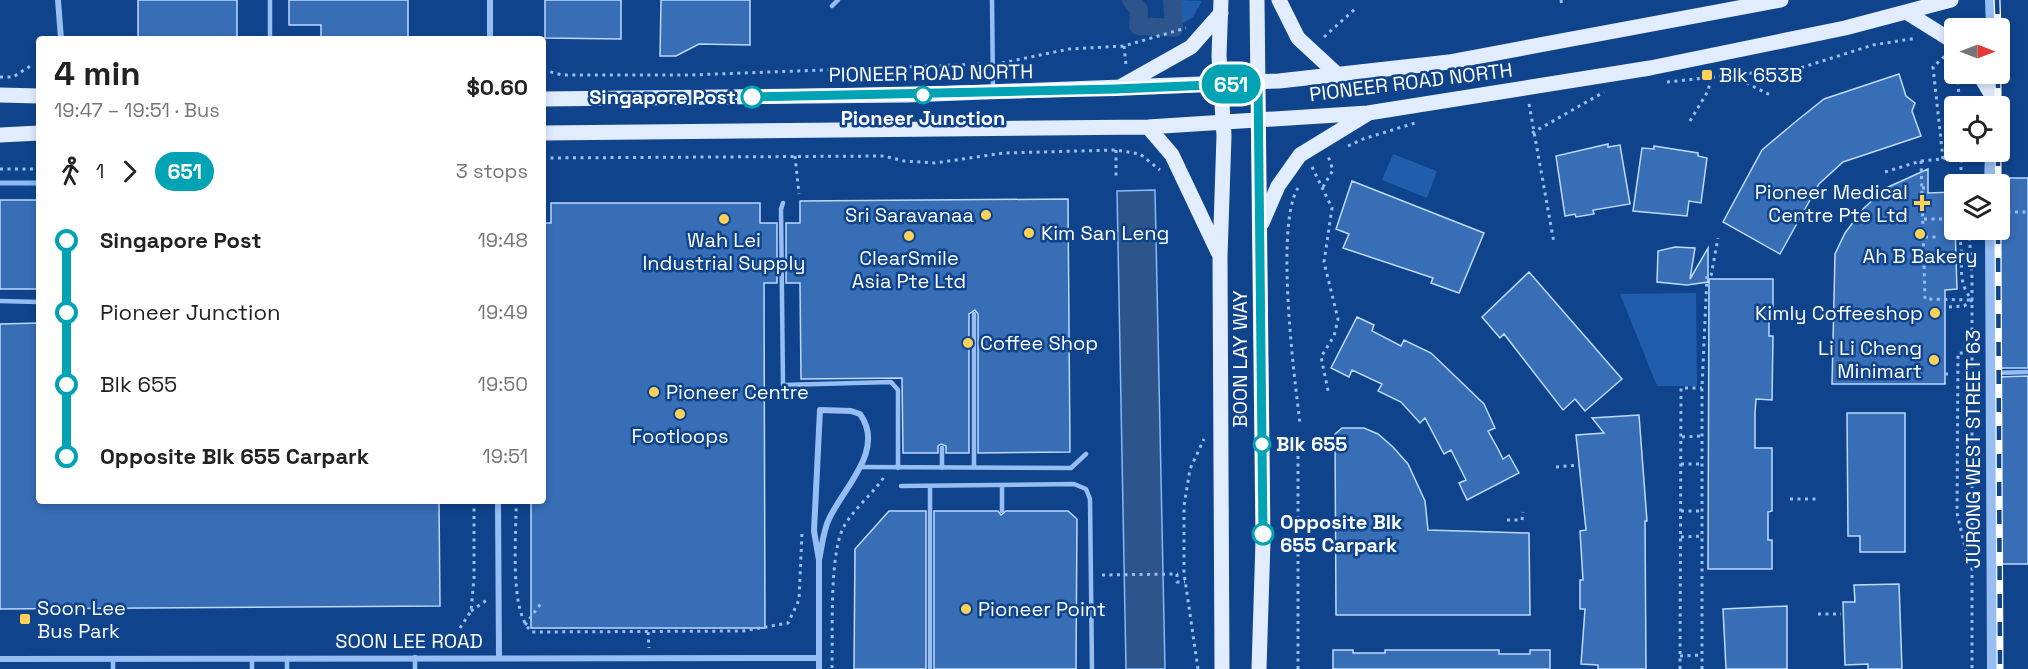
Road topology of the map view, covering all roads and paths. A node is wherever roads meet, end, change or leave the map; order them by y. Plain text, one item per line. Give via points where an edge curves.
1 (58, 0) edge
2 (270, 0) edge
3 (490, 0) edge
4 (838, 0) edge
5 (992, 0) edge
6 (1257, 0) edge
7 (1279, 0) edge
8 (1561, 0) edge
9 (1781, 0) edge
10 (1951, 0) edge
11 (1990, 0) edge
12 (832, 6) dead end
13 (1221, 7) edge
14 (1562, 7) dead end
15 (1355, 9) dead end
16 (1977, 11) dead end
17 (1906, 12) junction
18 (1976, 18) edge
19 (1991, 18) edge
20 (1177, 31) dead end
21 (61, 36) edge
22 (270, 36) edge
23 (490, 36) edge
24 (1324, 37) dead end
25 (1923, 38) dead end
26 (1944, 39) edge
27 (1944, 56) edge
28 (992, 64) junction
29 (32, 65) dead end
30 (546, 71) edge
31 (1339, 76) junction
32 (1732, 76) junction
33 (0, 77) edge
34 (1711, 78) junction
35 (1258, 83) junction
36 (1658, 83) dead end
37 (1221, 84) junction
38 (1614, 86) dead end
39 (1605, 88) dead end
40 (1115, 89) junction
41 (1595, 90) dead end
42 (993, 92) junction
43 (0, 95) edge
44 (36, 96) edge
45 (1772, 96) dead end
46 (546, 99) edge
47 (1538, 101) dead end
48 (1528, 102) junction
49 (1518, 104) dead end
50 (1368, 113) junction
51 (1259, 120) junction
52 (1223, 121) junction
53 (1690, 121) dead end
54 (1424, 122) dead end
55 (1148, 127) junction
56 (36, 133) edge
57 (546, 133) edge
58 (1532, 133) junction
59 (0, 135) edge
60 (1346, 147) dead end
61 (1324, 149) junction
62 (1116, 150) junction
63 (1337, 152) dead end
64 (795, 156) junction
65 (546, 158) edge
66 (1943, 159) joint
67 (1921, 161) junction
68 (1312, 166) junction
69 (0, 169) edge
70 (36, 169) edge
71 (1885, 172) dead end
72 (1307, 174) dead end
73 (1165, 177) dead end
74 (1116, 178) dead end
75 (1302, 182) dead end
76 (1323, 187) junction
77 (1922, 188) junction
78 (1929, 188) dead end
79 (799, 194) dead end
80 (783, 203) dead end
81 (2010, 212) edge
82 (2028, 212) edge
83 (1924, 219) junction
84 (1944, 219) edge
85 (1260, 228) junction
86 (1925, 237) junction
87 (1937, 237) dead end
88 (1718, 238) dead end
89 (1961, 240) edge
90 (1970, 240) edge
91 (1990, 240) edge
92 (1554, 243) dead end
93 (1220, 256) junction
94 (1972, 300) junction
95 (0, 301) edge
96 (36, 302) edge
97 (1949, 306) dead end
98 (974, 314) dead end
99 (1972, 353) junction
100 (2028, 372) edge
101 (1990, 373) junction
102 (1702, 388) junction
103 (1329, 395) dead end
104 (1300, 423) dead end
105 (1702, 436) junction
106 (1682, 437) junction
107 (1205, 438) dead end
108 (942, 448) dead end
109 (1298, 450) dead end
110 (1086, 454) dead end
111 (1681, 464) junction
112 (1702, 464) junction
113 (1579, 465) dead end
114 (861, 467) junction
115 (1556, 467) dead end
116 (898, 468) junction
117 (942, 468) junction
118 (974, 468) junction
119 (1002, 485) junction
120 (901, 486) dead end
121 (930, 487) junction
122 (1790, 499) dead end
123 (1816, 499) dead end
124 (474, 504) edge
125 (498, 504) edge
126 (516, 504) edge
127 (1002, 511) dead end
128 (1681, 511) junction
129 (1702, 511) junction
130 (1522, 512) dead end
131 (1507, 520) dead end
132 (1702, 536) junction
133 (1681, 537) junction
134 (819, 560) junction
135 (1968, 560) dead end
136 (1091, 575) junction
137 (1185, 582) junction
138 (499, 592) junction
139 (542, 602) dead end
140 (471, 611) junction
141 (1818, 614) dead end
142 (1841, 614) dead end
143 (788, 623) dead end
144 (525, 626) junction
145 (460, 628) dead end
146 (1702, 655) junction
147 (1680, 656) junction
148 (415, 657) junction
149 (499, 657) junction
150 (252, 658) junction
151 (287, 658) junction
152 (819, 658) junction
153 (0, 659) edge
154 (113, 659) junction
155 (832, 659) dead end
156 (113, 669) edge
157 (252, 669) edge
158 (287, 669) edge
159 (415, 669) edge
160 (819, 669) edge
161 (832, 669) edge
162 (930, 669) edge
163 (1092, 669) edge
164 (1198, 669) edge
165 (1222, 669) edge
166 (1259, 669) edge
167 (1298, 669) edge
168 (1680, 669) edge
169 (1702, 669) edge
170 (1972, 669) edge
171 (1992, 669) edge

1 - 21 street
2 - 22 lane
3 - 23 street
4 - 12 lane
5 - 28 lane
6 - 35 main road, BOON LAY WAY
7 - 31 main road via 1298,38
8 - 14 path
9 - 31 main road, PIONEER ROAD NORTH via 1449,62
10 - 17 main road, PIONEER ROAD NORTH
11 - 19 street
13 - 37 main road, BOON LAY WAY
13 - 40 main road via 1191,46
15 - 24 path
16 - 18 path
17 - 26 main road
17 - 50 main road, PIONEER ROAD NORTH via 1639,70
20 - 28 path via 1124,46 1069,49
25 - 32 path via 1873,45 1800,68
27 - 66 path via 1933,68
28 - 30 path via 690,75 562,75
28 - 42 lane
29 - 33 path via 13,77
31 - 35 main road, PIONEER ROAD NORTH
32 - 34 path
32 - 45 path
34 - 36 path
34 - 53 path via 1708,91
35 - 37 main road, PIONEER ROAD NORTH
35 - 51 main road, BOON LAY WAY
37 - 40 main road, PIONEER ROAD NORTH
37 - 52 main road, BOON LAY WAY
38 - 58 path
39 - 41 path
40 - 42 main road, PIONEER ROAD NORTH
42 - 46 main road, PIONEER ROAD NORTH
43 - 44 main road
47 - 48 path
48 - 49 path
48 - 58 path
50 - 51 main road, PIONEER ROAD NORTH
50 - 61 main road
51 - 52 main road, PIONEER ROAD NORTH
51 - 85 main road, BOON LAY WAY
52 - 55 main road, PIONEER ROAD NORTH
52 - 93 main road, BOON LAY WAY
54 - 60 path
55 - 57 main road, PIONEER ROAD NORTH
55 - 93 main road via 1172,155
56 - 59 main road
58 - 92 path
61 - 63 path
61 - 68 path
61 - 76 path via 1333,170
61 - 85 main road via 1300,155 1278,186
62 - 64 path via 1004,153 935,163 884,156
62 - 73 path via 1140,154 1155,163
62 - 74 path
64 - 65 path
64 - 79 path
66 - 67 path
67 - 71 path
67 - 77 path
68 - 72 path
68 - 76 path
69 - 70 path
75 - 104 path via 1292,198 1288,256 1290,338
76 - 103 path via 1332,208 1324,247 1325,275 1338,319 1334,336 1321,357
77 - 78 path
77 - 83 path
80 - 116 lane via 783,385 891,382 898,390
81 - 82 path
83 - 84 path
83 - 86 path
85 - 166 main road, BOON LAY WAY via 1263,541
86 - 87 path
86 - 94 path via 1925,299
88 - 102 path via 1711,276 1707,276
89 - 94 path via 1963,289
90 - 94 path
91 - 101 street, JURONG WEST STREET 63
93 - 165 main road, BOON LAY WAY
94 - 97 path via 1964,306
94 - 99 path
95 - 96 lane
98 - 118 lane
99 - 135 path via 1958,353 1957,513
99 - 170 path
100 - 101 lane
101 - 171 street, JURONG WEST STREET 63
102 - 105 path
102 - 106 path via 1681,388
105 - 106 path
105 - 112 path
106 - 111 path
107 - 137 path via 1190,469 1184,506
108 - 117 lane
109 - 167 path
110 - 118 lane via 1071,468
111 - 112 path
111 - 128 path
112 - 129 path
113 - 115 path
114 - 116 lane
114 - 134 street via 828,520
114 - 134 street via 868,432 864,420 851,411 820,410 814,531
116 - 117 lane
117 - 118 lane
119 - 121 lane
119 - 127 lane
119 - 136 lane via 1074,484 1086,489 1090,499
120 - 121 lane
121 - 162 lane
122 - 123 path
124 - 140 path
125 - 138 street
126 - 144 path via 517,600
128 - 129 path
128 - 133 path
129 - 132 path
130 - 131 path via 1522,520
132 - 133 path
132 - 146 path
133 - 147 path
134 - 152 street
136 - 137 path via 1177,574 1177,582
136 - 163 lane
137 - 164 path
138 - 140 path
138 - 149 street
139 - 144 path
140 - 145 path
141 - 142 path
143 - 144 path via 743,631 599,633 532,632
146 - 147 path
146 - 169 path
147 - 168 path
148 - 149 street, SOON LEE ROAD
148 - 151 street, SOON LEE ROAD
148 - 159 lane
149 - 152 street, SOON LEE ROAD
150 - 151 street, SOON LEE ROAD
150 - 154 street, SOON LEE ROAD
150 - 157 lane
151 - 158 lane
152 - 160 street
153 - 154 street, SOON LEE ROAD
154 - 156 lane
155 - 161 path

